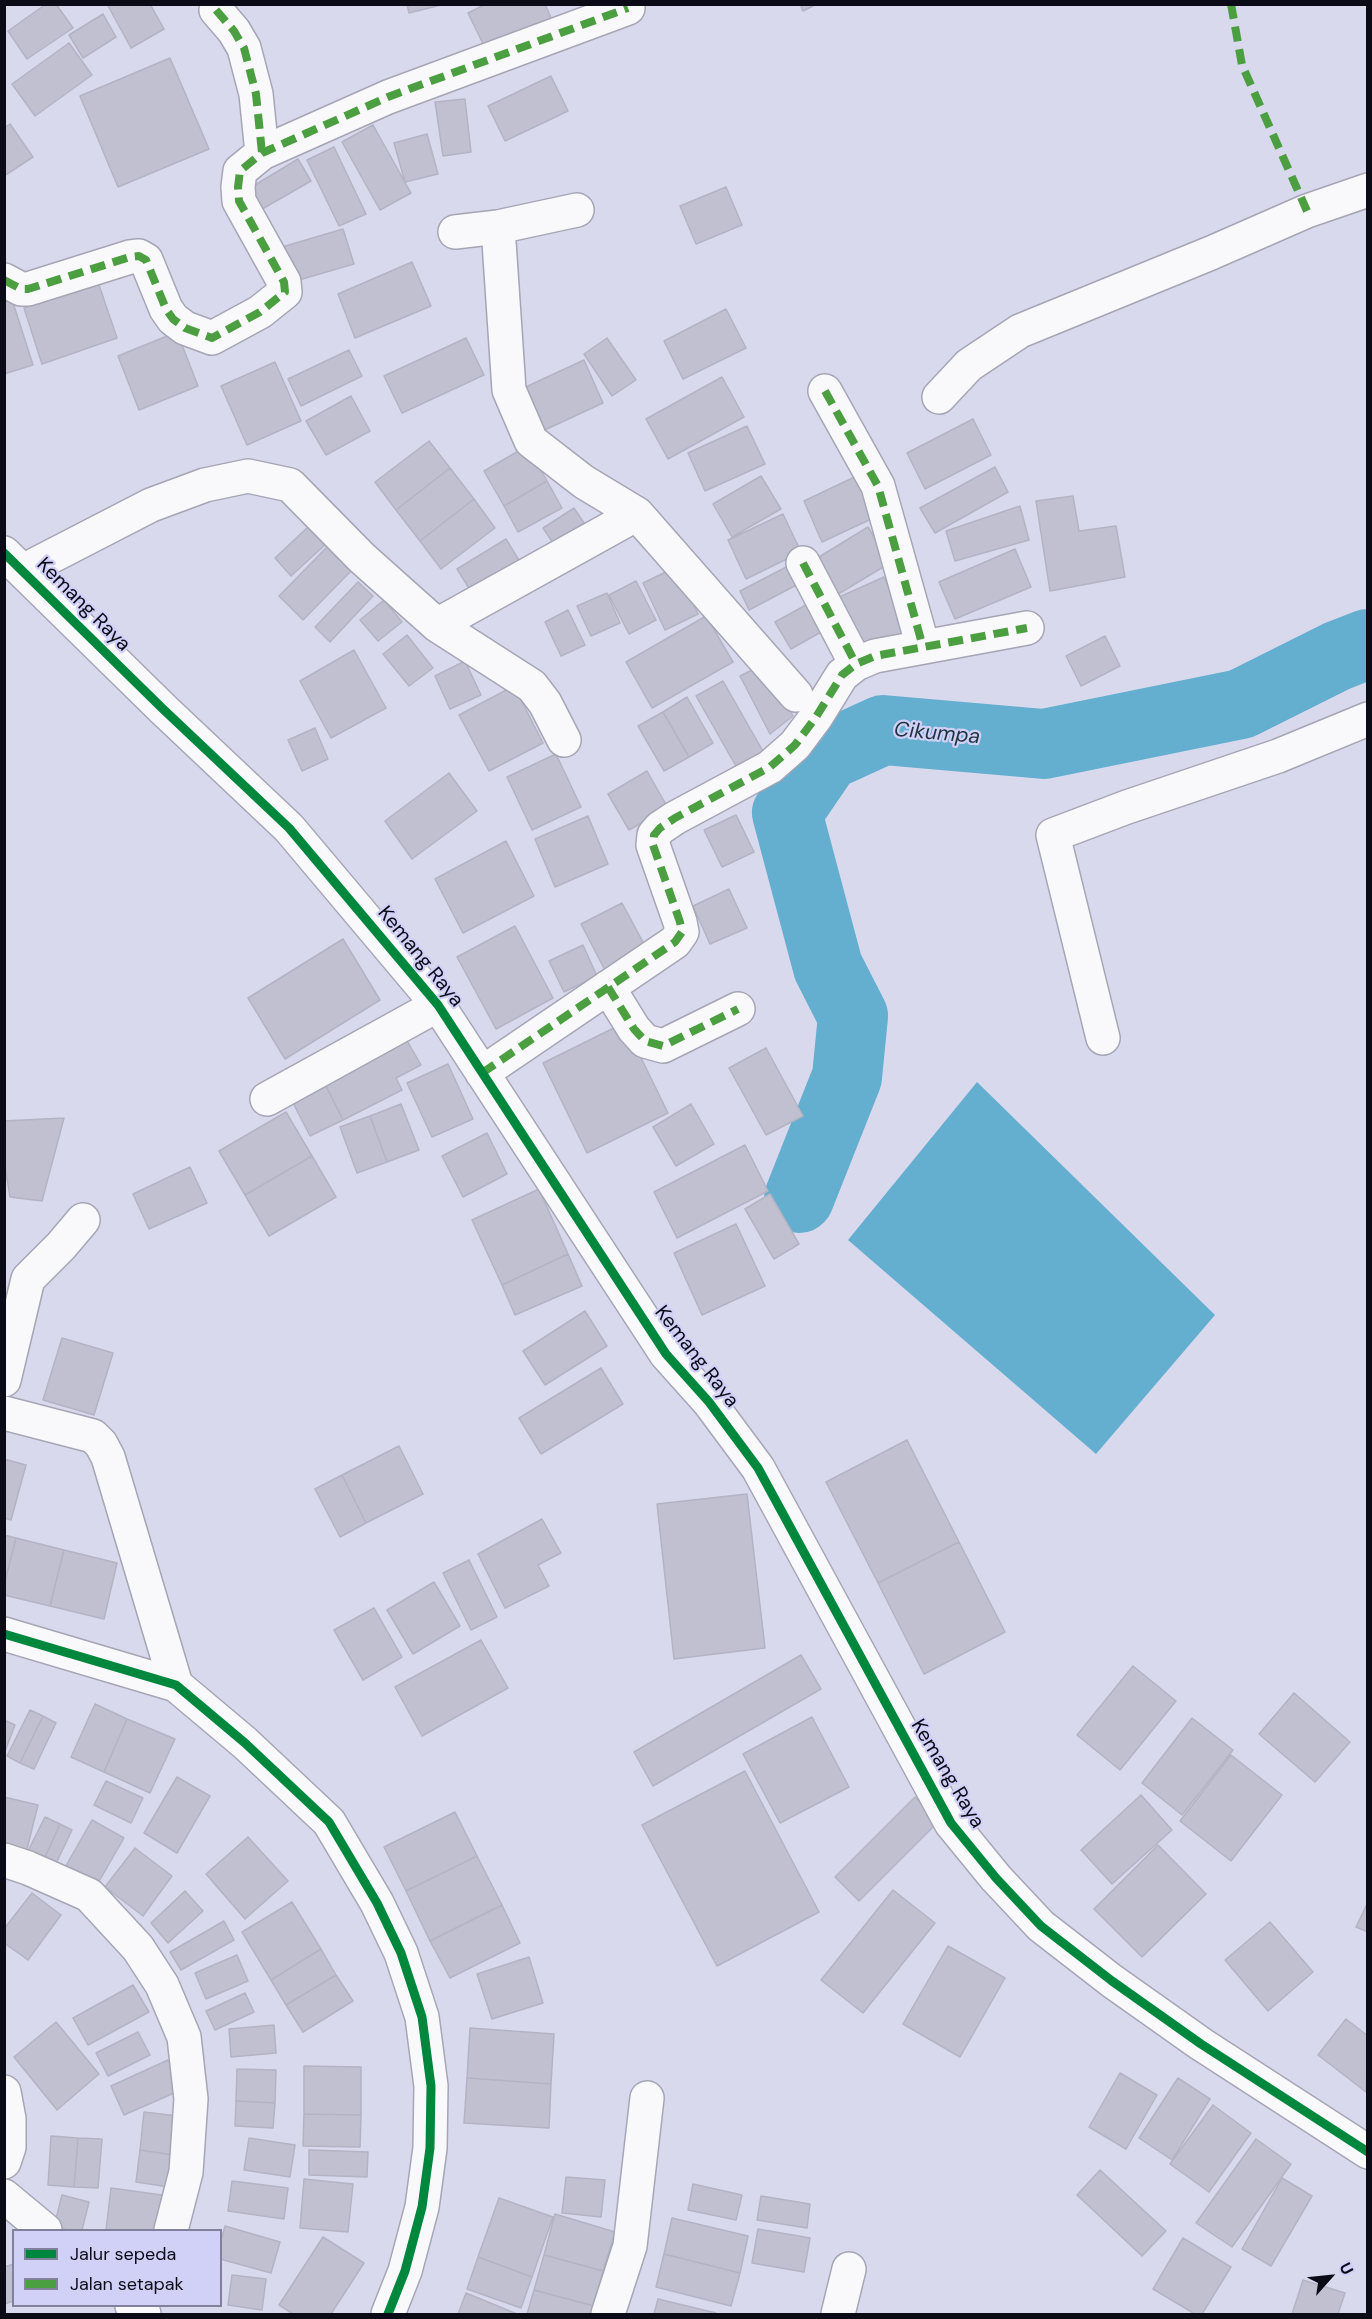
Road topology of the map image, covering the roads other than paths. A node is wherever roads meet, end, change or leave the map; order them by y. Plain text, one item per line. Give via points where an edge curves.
1 (628, 8) dead end
2 (216, 10) dead end
3 (262, 153) junction
4 (1368, 190) edge
5 (577, 210) dead end
6 (498, 227) junction
7 (455, 232) dead end
8 (4, 280) edge
9 (825, 391) dead end
10 (939, 398) dead end
11 (637, 514) junction
12 (14, 562) edge
13 (803, 563) dead end
14 (437, 625) junction
15 (1027, 628) dead end
16 (923, 647) junction
17 (855, 664) junction
18 (796, 695) dead end
19 (1368, 719) edge
20 (564, 740) dead end
21 (608, 987) junction
22 (438, 1005) junction
23 (738, 1009) dead end
24 (1103, 1038) dead end
25 (482, 1073) junction
26 (267, 1099) dead end
27 (83, 1220) dead end
28 (16, 1279) edge
29 (4, 1380) edge
30 (4, 1413) edge
31 (4, 1634) edge
32 (176, 1684) junction
33 (4, 1860) edge
34 (4, 2092) edge
35 (647, 2098) dead end
36 (1368, 2152) edge
37 (4, 2162) edge
38 (4, 2196) edge
39 (44, 2229) edge
40 (171, 2229) edge
41 (849, 2270) dead end
42 (388, 2314) edge
43 (608, 2314) edge
44 (838, 2314) edge

1 - 3 street via 388,97
2 - 3 street via 244,48 256,94
3 - 8 street via 240,171 239,201 284,282 285,292 260,312 212,338 173,319 146,260 139,256 28,289
4 - 10 street via 1307,211 1020,330 969,365
5 - 6 street
6 - 7 street
6 - 11 street via 509,390 531,441 584,482
9 - 16 street via 878,486
11 - 14 street
11 - 18 street
12 - 14 street via 205,485 248,476 290,485 362,558
12 - 22 street, Kemang Raya via 289,828
13 - 17 street
14 - 20 street via 532,686
15 - 16 street
16 - 17 street
17 - 21 street via 842,675 795,745 770,768 657,831 653,845 682,932 666,950
19 - 24 street via 1278,756 1053,835
21 - 23 street via 645,1041 663,1046
21 - 25 street
22 - 25 street, Kemang Raya
22 - 26 street
25 - 36 street, Kemang Raya via 666,1354 709,1402 758,1468 951,1823 996,1878 1041,1926 1112,1982
27 - 28 street via 61,1246
28 - 29 street
30 - 32 street via 93,1436 101,1444 108,1456
31 - 32 street
32 - 42 street via 329,1822 402,1953 422,2017 431,2086 430,2148 422,2207 405,2271
33 - 40 street via 89,1895 138,1947 162,1985 184,2037 191,2099 186,2172
34 - 37 street via 9,2147
35 - 43 street via 630,2246
38 - 39 street
41 - 44 street

